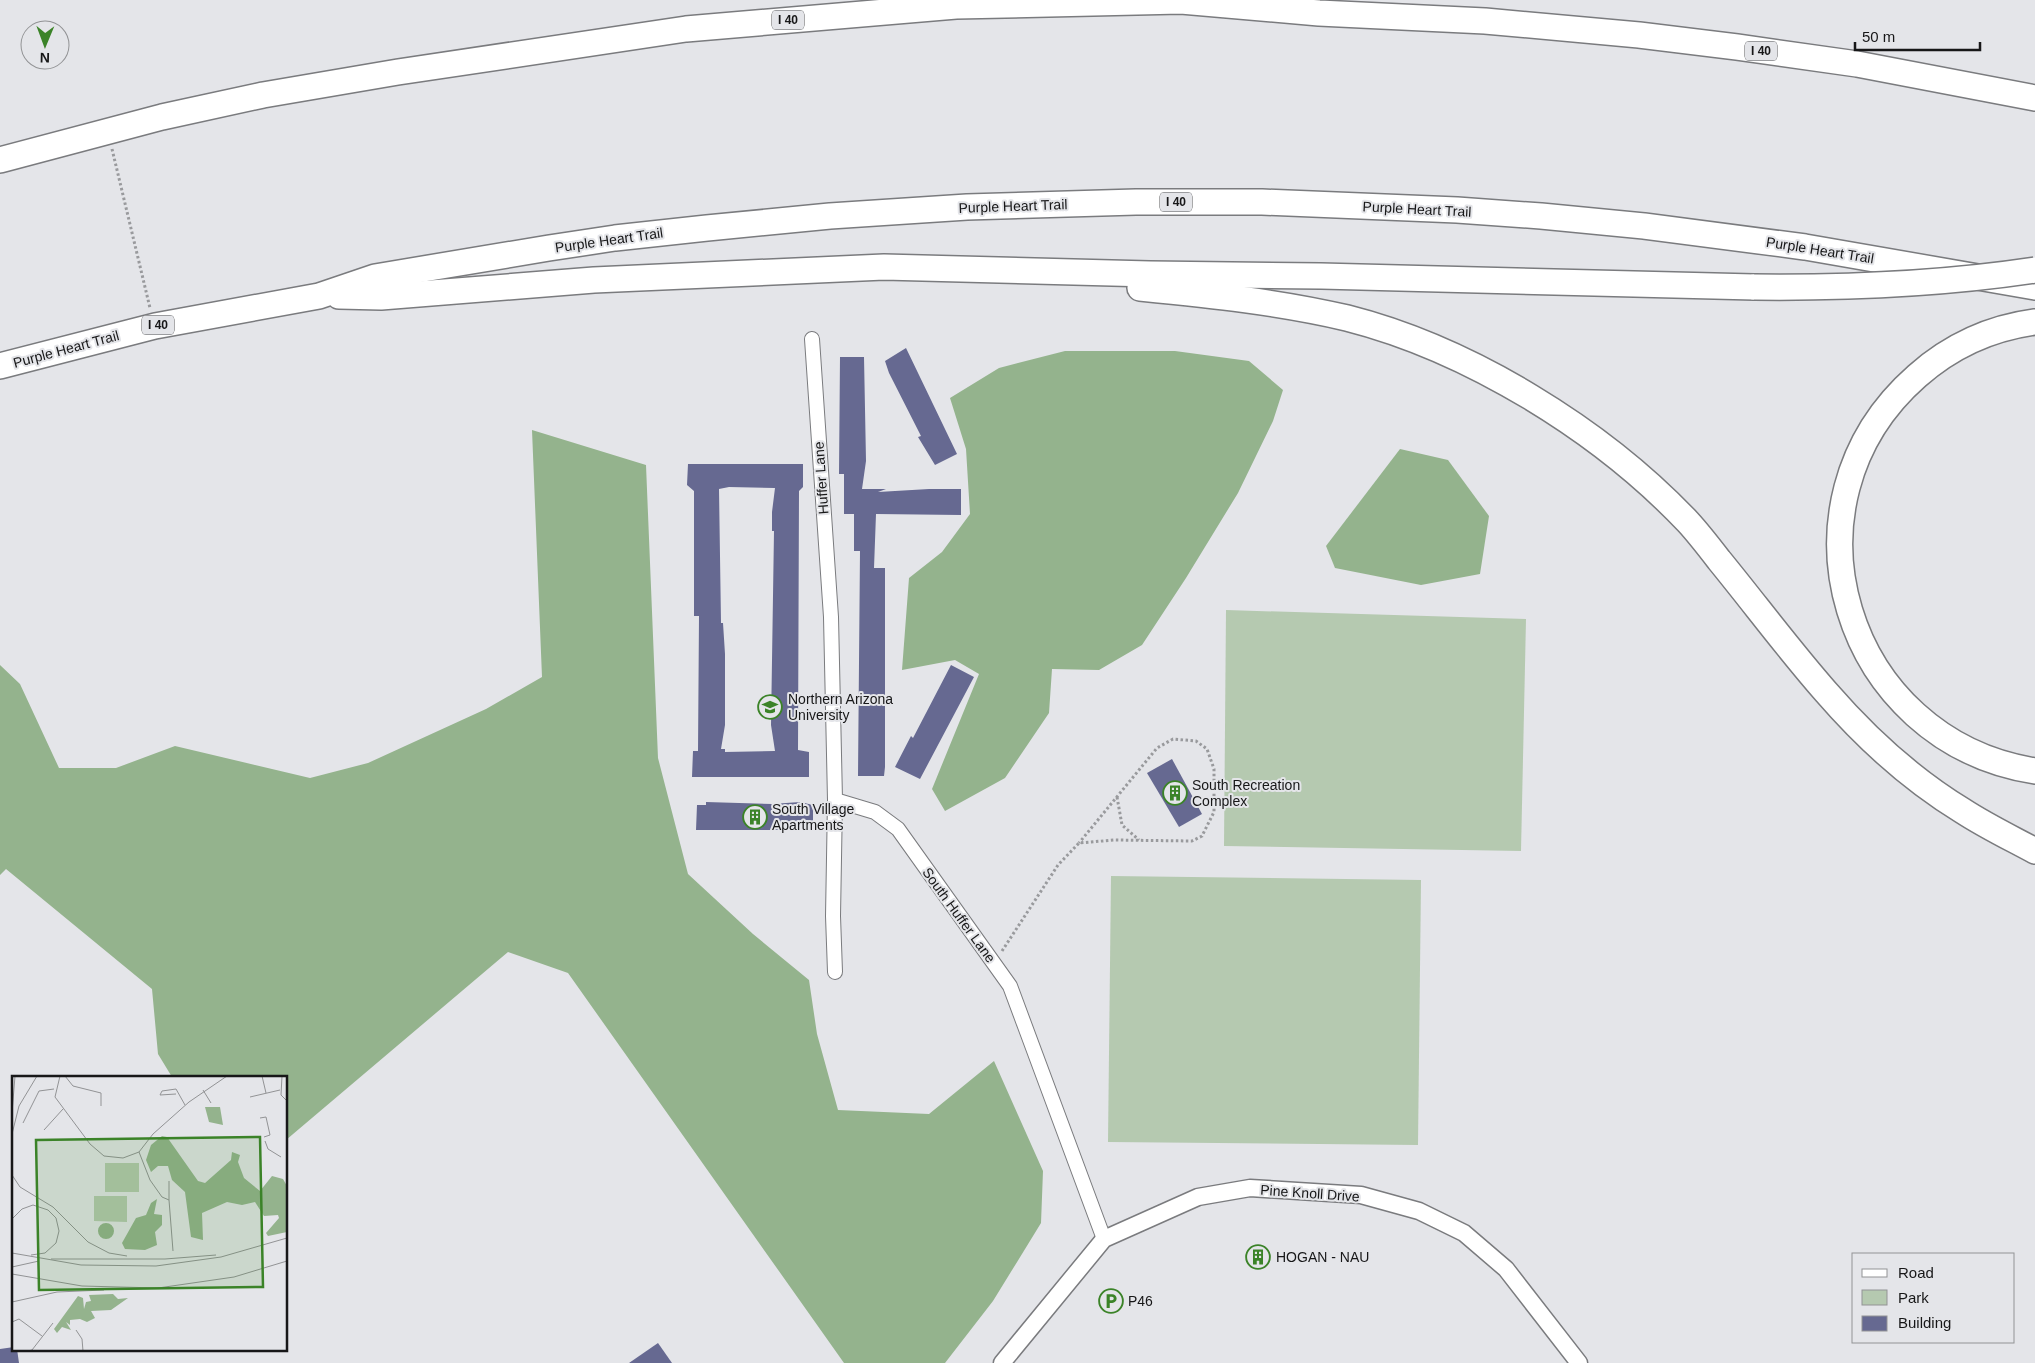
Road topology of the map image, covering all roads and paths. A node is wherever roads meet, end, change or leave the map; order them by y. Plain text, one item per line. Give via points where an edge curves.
1 (1189, 0) edge
2 (2035, 98) edge
3 (108, 132) junction
4 (0, 160) edge
5 (1009, 270) junction
6 (2035, 270) edge
7 (2035, 287) edge
8 (319, 296) junction
9 (2035, 322) edge
10 (155, 326) junction
11 (812, 339) dead end
12 (0, 366) edge
13 (2035, 771) edge
14 (1117, 798) junction
15 (835, 800) junction
16 (1140, 841) junction
17 (1079, 843) junction
18 (2035, 851) edge
19 (994, 964) junction
20 (834, 972) dead end
21 (1104, 1239) junction
22 (1002, 1363) edge
23 (1579, 1363) edge

1 - 2 highway, I 40 via 1320,13 1485,21 1640,35 1857,64
1 - 3 highway, I 40 via 956,6 686,29 263,95
3 - 4 highway, I 40
3 - 10 path
5 - 6 highway, bridge via 1821,288 1910,284
5 - 8 highway via 884,267 594,280 381,297
5 - 18 highway via 1071,281 1226,297 1349,319 1442,351 1541,402 1615,456 1688,522 1826,692 1890,756 1963,811
7 - 8 highway, Purple Heart Trail / I 40 via 1805,246 1644,226 1447,210 1262,202 1136,202 967,207 615,238 375,277
8 - 10 highway, Purple Heart Trail / I 40
9 - 13 highway via 1996,330 1961,345 1923,370 1888,404 1858,452 1848,480 1840,538 1844,588 1855,626 1869,658 1888,685 1941,734 1998,762
10 - 12 highway, Purple Heart Trail / I 40
11 - 15 street, Huffer Lane via 831,618
14 - 16 path via 1122,825
14 - 16 path via 1157,748 1173,739 1196,741 1207,749 1214,769 1214,812 1202,836 1192,841
14 - 17 path
15 - 19 street, South Huffer Lane via 875,812 898,829
15 - 20 street
16 - 17 path
17 - 19 path via 1058,865
19 - 21 street, South Huffer Lane via 1010,986
21 - 22 street
21 - 23 street, Pine Knoll Drive via 1198,1197 1215,1194 1250,1188 1360,1195 1419,1211 1464,1233 1506,1268

